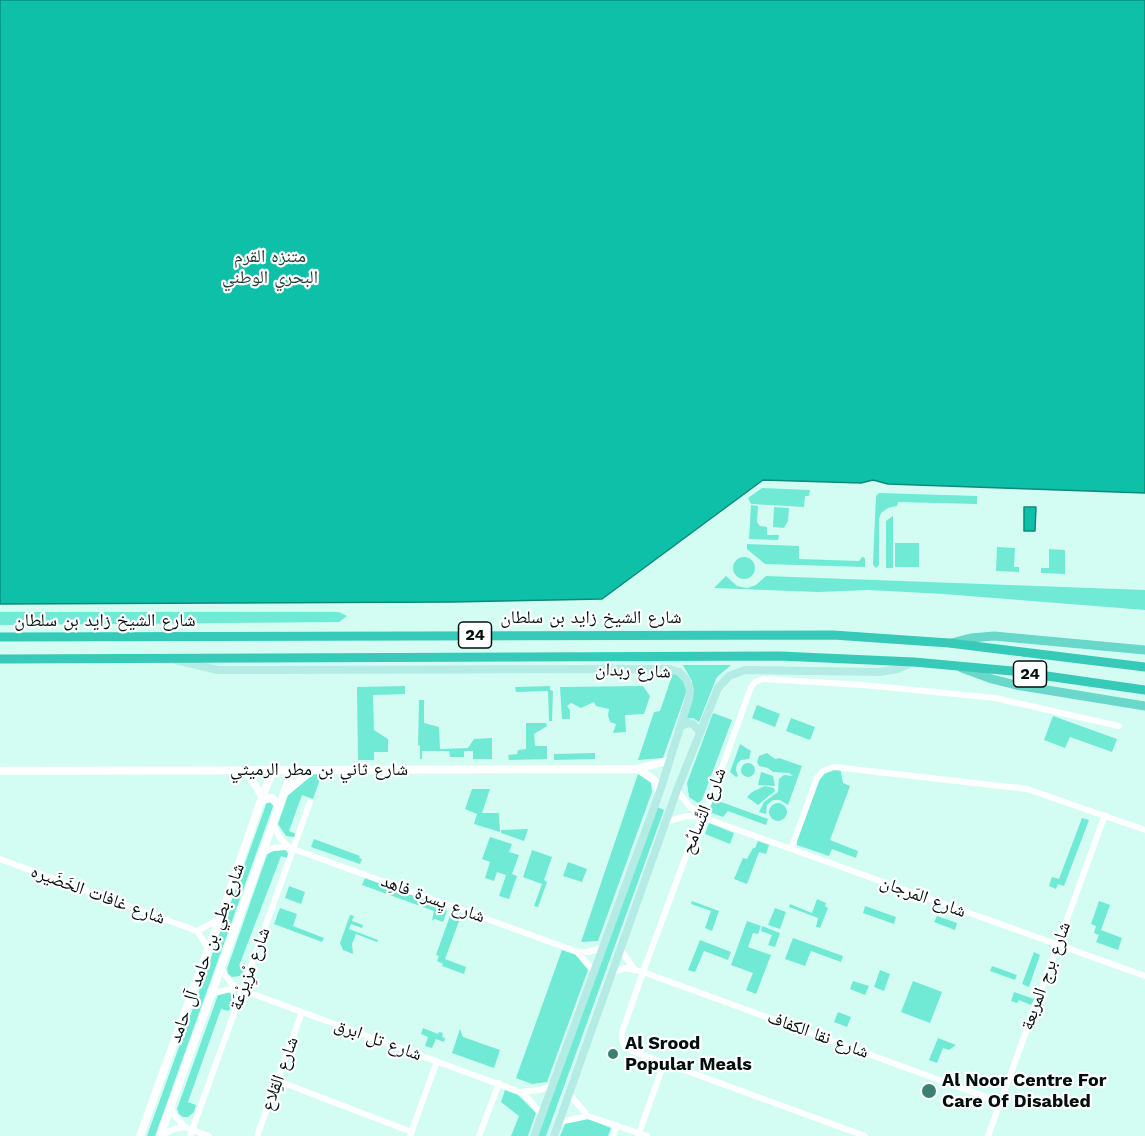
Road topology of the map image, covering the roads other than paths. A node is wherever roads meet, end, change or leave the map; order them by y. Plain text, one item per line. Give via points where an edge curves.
1 (0, 637) edge
2 (949, 643) junction
3 (1145, 650) edge
4 (167, 657) junction
5 (0, 659) edge
6 (915, 662) junction
7 (957, 666) junction
8 (1145, 667) edge
9 (1145, 690) edge
10 (1145, 706) edge
11 (681, 726) junction
12 (1119, 726) dead end
13 (700, 732) junction
14 (670, 760) junction
15 (246, 770) junction
16 (273, 770) junction
17 (638, 770) junction
18 (0, 771) edge
19 (292, 771) junction
20 (311, 771) junction
21 (677, 790) junction
22 (660, 791) junction
23 (285, 793) junction
24 (262, 798) junction
25 (310, 802) dead end
26 (279, 806) junction
27 (1105, 815) junction
28 (702, 816) junction
29 (666, 822) junction
30 (273, 825) junction
31 (1145, 830) edge
32 (291, 848) junction
33 (791, 849) junction
34 (264, 852) junction
35 (0, 859) edge
36 (220, 919) junction
37 (196, 931) junction
38 (1058, 945) junction
39 (602, 948) junction
40 (209, 949) junction
41 (621, 950) junction
42 (578, 952) junction
43 (220, 968) junction
44 (635, 969) junction
45 (594, 971) junction
46 (613, 971) junction
47 (643, 972) junction
48 (1145, 976) edge
49 (239, 989) junction
50 (210, 994) junction
51 (302, 1012) junction
52 (436, 1061) junction
53 (664, 1063) junction
54 (278, 1082) junction
55 (499, 1083) junction
56 (552, 1086) junction
57 (520, 1092) junction
58 (569, 1094) junction
59 (1000, 1102) junction
60 (171, 1108) junction
61 (542, 1116) junction
62 (588, 1116) junction
63 (559, 1122) junction
64 (617, 1125) junction
65 (189, 1131) edge
66 (639, 1133) junction
67 (411, 1134) edge
68 (140, 1136) edge
69 (160, 1136) edge
70 (209, 1136) edge
71 (257, 1136) edge
72 (480, 1136) edge
73 (534, 1136) edge
74 (554, 1136) edge
75 (613, 1136) edge
76 (647, 1136) edge
77 (865, 1136) edge
78 (988, 1136) edge

1 - 2 highway, شارع الشيخ زايد بن سلطان / 24 via 775,633
2 - 3 main road via 994,636
2 - 8 highway, شارع الشيخ زايد بن سلطان / 24
4 - 5 highway, شارع الشيخ زايد بن سلطان / 24
4 - 6 highway, شارع الشيخ زايد بن سلطان / 24 via 780,656
4 - 11 main road, شارع ربدان via 218,670 669,669 683,675 690,689
6 - 7 highway, شارع الشيخ زايد بن سلطان / 24
6 - 13 main road via 879,672 737,672 718,688
7 - 9 highway, شارع الشيخ زايد بن سلطان / 24
7 - 10 main road via 1016,685
11 - 13 main road via 693,724
11 - 14 main road, شارع ربدان
12 - 28 street, شارع التَّسامُح via 995,698 760,680 751,687
13 - 21 main road
14 - 17 street, شارع ثاني بن مطر الرميثي
14 - 22 main road, شارع ربدان
15 - 16 street, شارع ثاني بن مطر الرميثي
15 - 18 street, شارع ثاني بن مطر الرميثي
15 - 24 street
16 - 19 street, شارع ثاني بن مطر الرميثي
16 - 24 street, شارع بطي بن حامد آل حامد
17 - 20 street, شارع ثاني بن مطر الرميثي
17 - 22 street via 649,776
19 - 20 street, شارع ثاني بن مطر الرميثي
19 - 23 street, شارع بطي بن حامد آل حامد
20 - 23 street
21 - 28 street, شارع المَرجان
21 - 29 main road
22 - 39 main road, شارع ربدان
23 - 26 street, شارع بطي بن حامد آل حامد
24 - 26 street via 276,800
24 - 36 street, شارع بطي بن حامد آل حامد
25 - 32 street, شارع مْزِيرْعَة
26 - 30 street, شارع بطي بن حامد آل حامد
27 - 31 street
27 - 33 street via 1027,789 834,767 816,778
27 - 38 street, شارع برج المربعة
28 - 29 street, شارع المَرجان
28 - 33 street, شارع المَرجان
28 - 47 street, شارع التَّسامُح
29 - 41 main road
30 - 32 street
30 - 34 street, شارع بطي بن حامد آل حامد
32 - 34 street
32 - 42 street, شارع يِسرة فاهِد
32 - 49 street, شارع مْزِيرْعَة
33 - 38 street, شارع المَرجان
34 - 43 street, شارع بطي بن حامد آل حامد
35 - 37 street, شارع غافات الخَضَيره
36 - 37 street
36 - 40 street, شارع بطي بن حامد آل حامد
37 - 40 street
38 - 48 street, شارع المَرجان
38 - 59 street, شارع برج المربعة
39 - 42 street, شارع يِسرة فاهِد
39 - 45 main road, شارع ربدان
40 - 68 street, شارع بطي بن حامد آل حامد
41 - 44 street
41 - 46 main road
42 - 45 street, شارع يِسرة فاهِد
43 - 49 street
43 - 50 street, شارع بطي بن حامد آل حامد
44 - 46 street, شارع نقا الكفاف
44 - 47 street, شارع نقا الكفاف
45 - 56 main road, شارع ربدان
46 - 58 main road
47 - 53 street, شارع التَّسامُح via 622,1040 628,1049
47 - 59 street, شارع نقا الكفاف
49 - 50 street
49 - 51 street, شارع تل ابرق
49 - 65 street, شارع مْزِيرْعَة
50 - 60 street, شارع بطي بن حامد آل حامد
51 - 52 street, شارع تل ابرق
51 - 54 street, شارع القِلاع
52 - 55 street, شارع تل ابرق
52 - 67 street
53 - 66 street
53 - 77 street, شارع التَّسامُح
54 - 67 street
54 - 71 street, شارع القِلاع
55 - 57 street, شارع تل ابرق
55 - 72 street
56 - 57 street
56 - 61 main road, شارع ربدان
57 - 61 street, شارع تل ابرق
58 - 62 street
58 - 63 main road
59 - 78 street, شارع برج المربعة
60 - 65 street
60 - 69 street, شارع بطي بن حامد آل حامد
61 - 73 main road, شارع ربدان
62 - 63 street
62 - 64 street
63 - 74 main road
64 - 66 street
64 - 75 street
65 - 69 street via 174,1129
65 - 70 street
66 - 76 street

